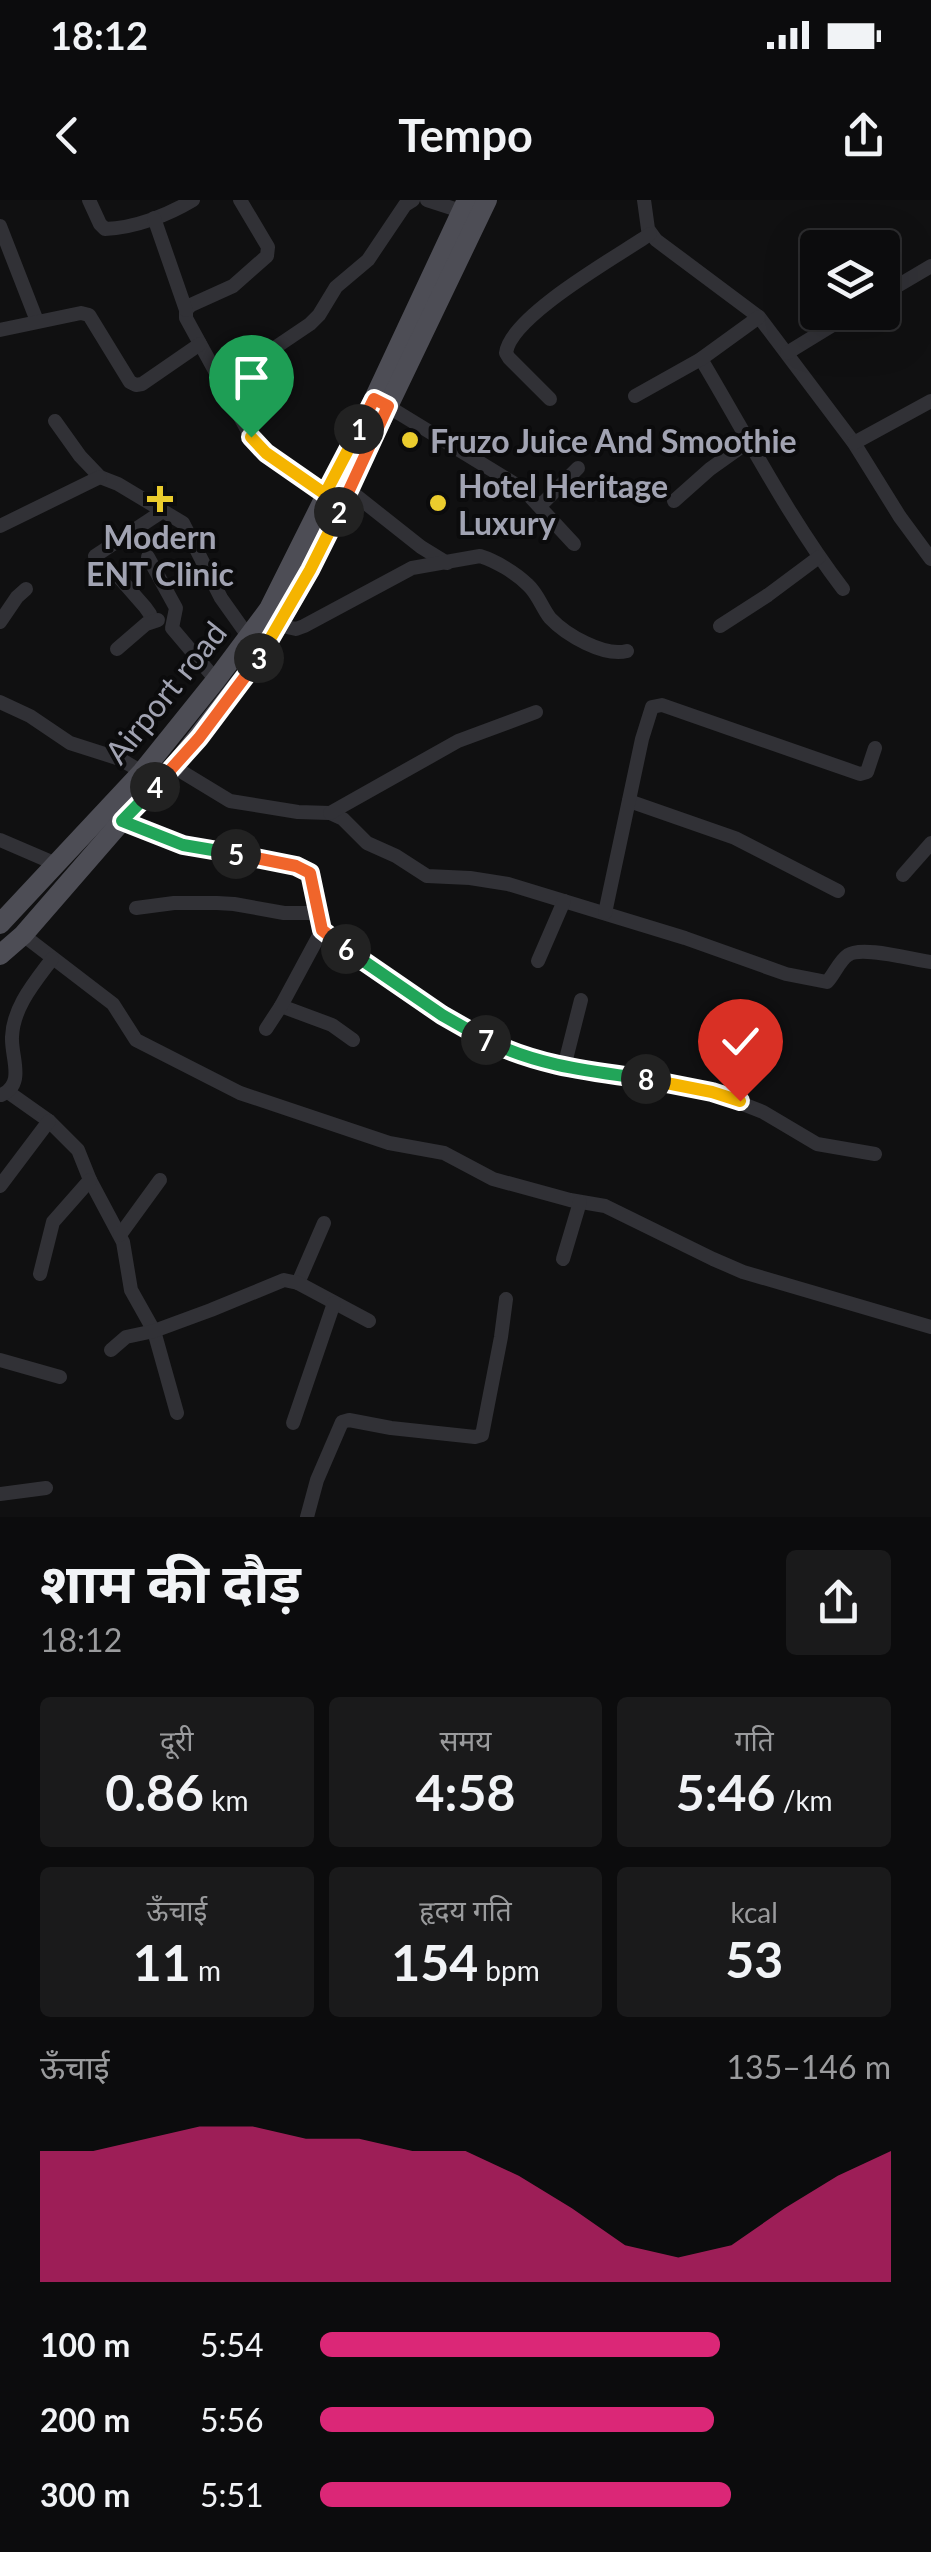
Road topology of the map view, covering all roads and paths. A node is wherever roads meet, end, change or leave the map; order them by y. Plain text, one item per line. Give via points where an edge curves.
1 (89, 200) edge
2 (193, 200) edge
3 (240, 200) edge
4 (414, 200) edge
5 (427, 200) edge
6 (486, 200) edge
7 (644, 200) edge
8 (464, 206) edge
9 (154, 218) junction
10 (0, 226) edge
11 (650, 234) junction
12 (931, 266) edge
13 (900, 284) edge
14 (186, 310) junction
15 (759, 316) junction
16 (37, 321) junction
17 (0, 330) edge
18 (824, 330) edge
19 (200, 344) junction
20 (270, 351) dead end
21 (787, 352) junction
22 (701, 359) junction
23 (635, 396) dead end
24 (550, 399) dead end
25 (931, 401) edge
26 (382, 403) junction
27 (54, 421) dead end
28 (748, 442) junction
29 (854, 443) junction
30 (578, 468) dead end
31 (100, 477) junction
32 (349, 490) junction
33 (325, 494) junction
34 (674, 501) dead end
35 (540, 506) junction
36 (163, 512) junction
37 (0, 526) edge
38 (574, 544) dead end
39 (95, 556) dead end
40 (148, 557) dead end
41 (819, 557) junction
42 (931, 560) edge
43 (447, 563) junction
44 (110, 567) dead end
45 (26, 589) dead end
46 (843, 589) dead end
47 (174, 618) junction
48 (151, 621) junction
49 (0, 622) edge
50 (278, 625) junction
51 (720, 626) dead end
52 (248, 636) junction
53 (117, 648) dead end
54 (628, 651) dead end
55 (216, 680) junction
56 (0, 702) edge
57 (536, 712) dead end
58 (875, 748) dead end
59 (174, 767) junction
60 (142, 772) junction
61 (629, 802) junction
62 (330, 813) junction
63 (122, 821) junction
64 (0, 840) edge
65 (931, 842) edge
66 (56, 864) junction
67 (903, 874) dead end
68 (838, 891) dead end
69 (564, 902) junction
70 (136, 908) dead end
71 (317, 913) junction
72 (606, 913) junction
73 (0, 924) edge
74 (322, 930) junction
75 (23, 935) junction
76 (0, 955) edge
77 (52, 958) junction
78 (538, 961) dead end
79 (931, 962) edge
80 (582, 1000) dead end
81 (281, 1006) junction
82 (266, 1029) dead end
83 (352, 1040) dead end
84 (564, 1067) junction
85 (4, 1094) edge
86 (49, 1122) junction
87 (875, 1154) dead end
88 (90, 1180) junction
89 (160, 1180) dead end
90 (0, 1186) edge
91 (580, 1202) junction
92 (324, 1223) dead end
93 (120, 1235) junction
94 (562, 1259) dead end
95 (40, 1274) dead end
96 (298, 1283) junction
97 (506, 1299) dead end
98 (334, 1303) junction
99 (370, 1321) dead end
100 (931, 1328) edge
101 (154, 1330) junction
102 (111, 1350) dead end
103 (0, 1360) edge
104 (60, 1377) dead end
105 (176, 1414) dead end
106 (293, 1424) dead end
107 (46, 1488) dead end
108 (0, 1494) edge
109 (307, 1517) edge

1 - 9 street via 105,229
2 - 9 street
3 - 14 street via 267,256 234,286
4 - 20 street via 319,315
5 - 8 street
6 - 26 main road
7 - 11 street
8 - 26 main road, Airport road
9 - 14 street
10 - 16 street
11 - 15 street
11 - 24 street via 544,305 509,342 509,358
12 - 13 street
14 - 19 street
15 - 21 street
15 - 22 street
16 - 17 street
16 - 19 street via 90,316 136,386
18 - 21 street
19 - 33 street via 258,446
21 - 29 street
22 - 23 street
22 - 28 street
25 - 29 street
26 - 32 main road
26 - 33 main road, Airport road
26 - 35 street
27 - 31 street
28 - 34 street
28 - 41 street
29 - 42 street
30 - 35 street
31 - 36 street
31 - 37 street
32 - 43 street
32 - 50 main road
33 - 52 main road, Airport road via 269,609
35 - 38 street
36 - 39 street
36 - 52 street via 185,526 220,598
40 - 47 street via 176,608
41 - 46 street
41 - 51 street
43 - 50 street via 412,568 296,629
43 - 54 street via 487,558 526,583 562,628 607,653
44 - 48 street
45 - 49 street
47 - 48 street
47 - 55 street via 178,638
48 - 53 street
50 - 59 main road
52 - 55 main road, Airport road
55 - 60 main road, Airport road
56 - 60 street via 70,743
57 - 62 street via 458,740
58 - 61 street via 867,772 860,774 656,705
59 - 62 street via 230,801
59 - 63 main road
60 - 66 main road, Airport road
61 - 68 street via 734,838
61 - 72 street
62 - 69 street via 427,876 489,880
63 - 71 street via 183,845 304,869
63 - 75 main road
64 - 66 street
65 - 67 street
66 - 73 main road, Airport road
69 - 72 street
69 - 78 street
70 - 71 street via 217,903
71 - 74 street
72 - 79 street via 821,982 854,952
74 - 81 street
74 - 84 street via 478,1036 513,1054
75 - 76 main road
75 - 77 street
77 - 85 street via 19,1008 12,1034 16,1077
77 - 91 street via 113,1004 136,1040 240,1093 389,1143 444,1153 494,1179
80 - 84 street
81 - 82 street
81 - 83 street
84 - 87 street via 712,1092 817,1144
85 - 86 street
86 - 88 street via 78,1150
86 - 90 street
88 - 93 street
88 - 95 street via 54,1222
89 - 93 street
91 - 94 street
91 - 100 street via 605,1206 772,1282
92 - 96 street
93 - 101 street via 131,1290
96 - 98 street
96 - 101 street via 280,1280
97 - 109 street via 482,1435 342,1422
98 - 99 street
98 - 106 street
101 - 102 street via 126,1337
101 - 105 street
103 - 104 street
107 - 108 street

